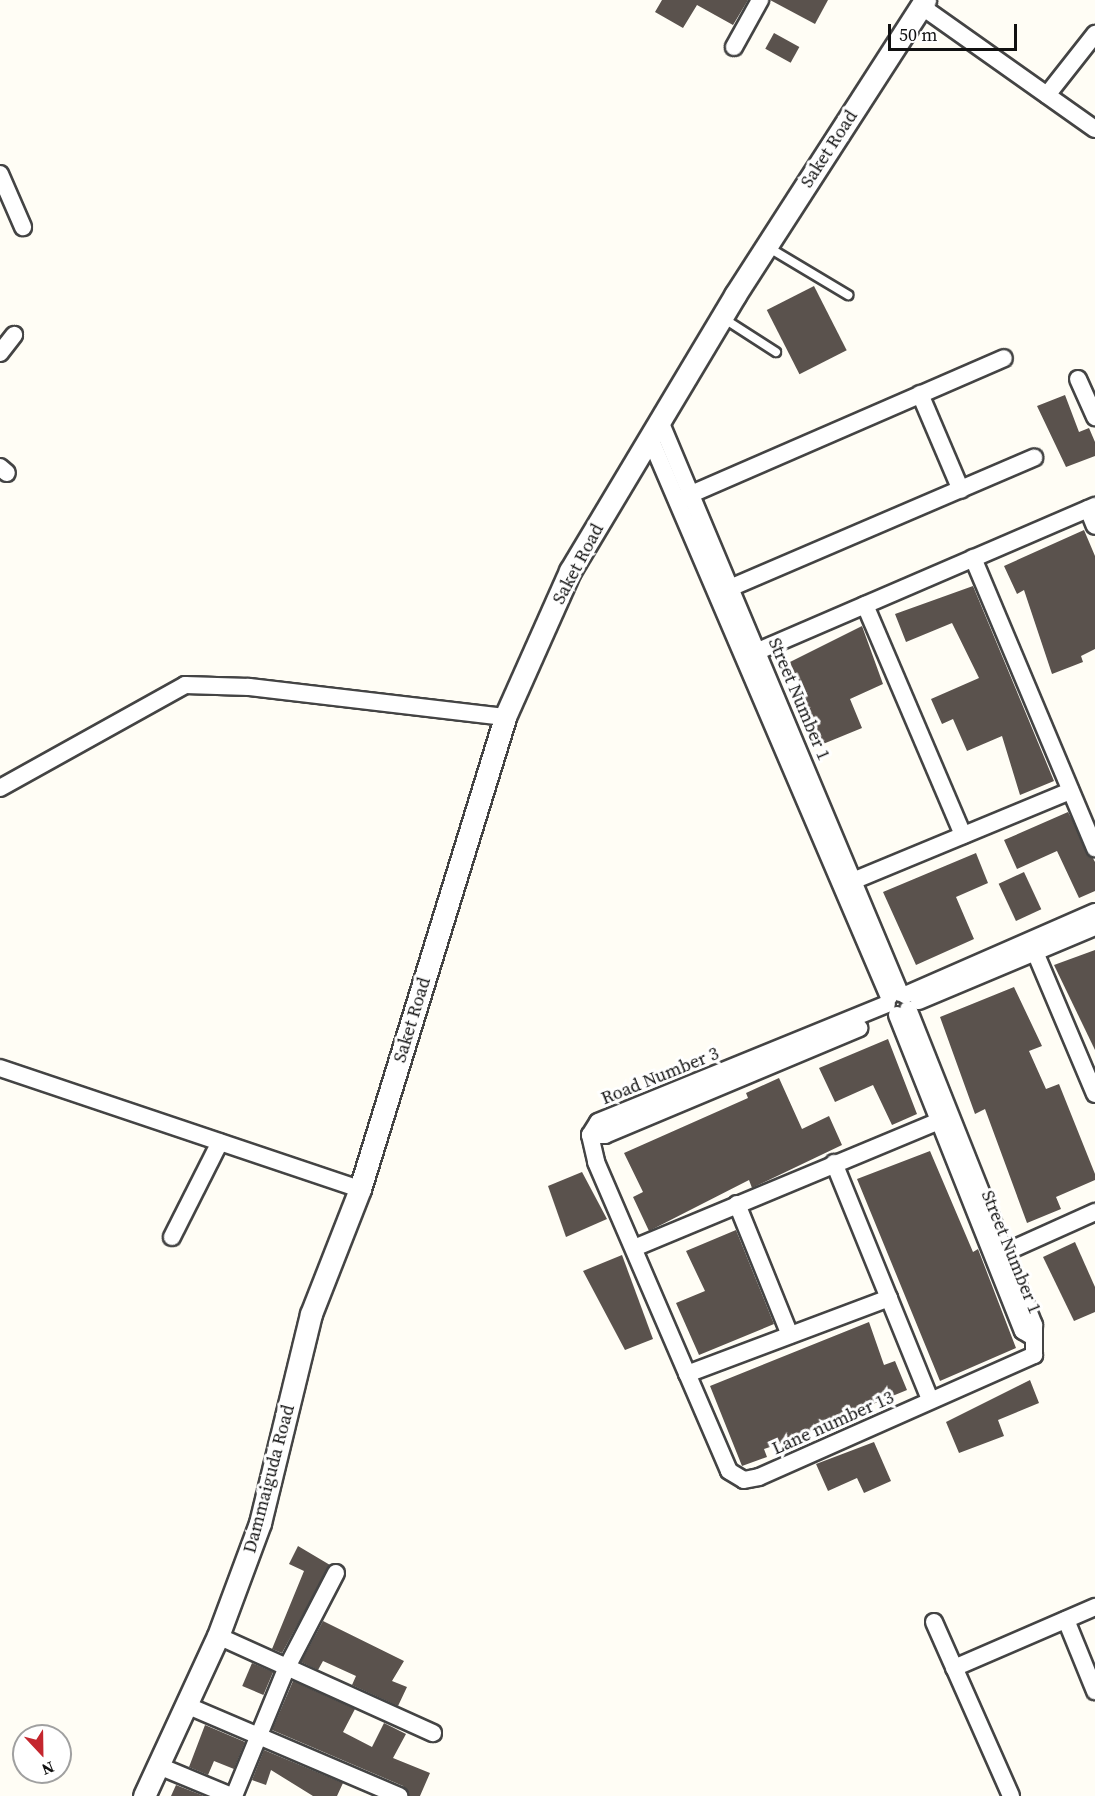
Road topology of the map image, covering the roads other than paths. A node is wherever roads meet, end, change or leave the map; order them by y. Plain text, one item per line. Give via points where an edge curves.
1 (759, 0) edge
2 (923, 3) edge
3 (1095, 34) edge
4 (734, 47) dead end
5 (1047, 95) junction
6 (1095, 129) edge
7 (0, 174) edge
8 (23, 227) dead end
9 (766, 246) junction
10 (848, 294) dead end
11 (722, 317) junction
12 (14, 335) dead end
13 (776, 352) dead end
14 (0, 353) edge
15 (1004, 358) dead end
16 (1078, 379) dead end
17 (920, 394) junction
18 (1095, 417) edge
19 (655, 430) junction
20 (1034, 458) dead end
21 (961, 490) junction
22 (684, 497) junction
23 (1091, 507) edge
24 (1095, 526) edge
25 (974, 558) junction
26 (730, 588) junction
27 (865, 605) junction
28 (751, 654) junction
29 (505, 717) junction
30 (0, 788) edge
31 (1070, 791) junction
32 (963, 835) junction
33 (1095, 848) edge
34 (855, 880) junction
35 (1095, 912) edge
36 (1095, 927) edge
37 (1035, 952) junction
38 (899, 1004) junction
39 (0, 1068) edge
40 (1090, 1071) edge
41 (1095, 1094) edge
42 (953, 1116) junction
43 (937, 1122) junction
44 (219, 1142) junction
45 (834, 1163) junction
46 (360, 1189) junction
47 (738, 1204) junction
48 (1095, 1212) edge
49 (172, 1237) dead end
50 (634, 1248) junction
51 (999, 1256) junction
52 (889, 1298) junction
53 (790, 1335) junction
54 (1033, 1337) joint
55 (687, 1374) junction
56 (930, 1400) junction
57 (336, 1573) dead end
58 (1095, 1607) edge
59 (1066, 1620) junction
60 (934, 1622) dead end
61 (218, 1636) junction
62 (287, 1667) junction
63 (954, 1668) junction
64 (1095, 1691) edge
65 (186, 1705) junction
66 (433, 1733) dead end
67 (261, 1737) junction
68 (159, 1766) junction
69 (144, 1796) edge
70 (232, 1796) edge
71 (399, 1796) edge
72 (1011, 1796) edge

1 - 4 street
2 - 5 street
2 - 9 street, Saket Road
3 - 5 street
5 - 6 street
7 - 8 street
9 - 10 lane
9 - 11 street, Saket Road
11 - 13 lane
11 - 19 street, Saket Road
12 - 14 street
15 - 17 street
16 - 18 street
17 - 21 street
17 - 22 street
19 - 22 street, Street Number 1
19 - 29 street, Saket Road via 570,572
20 - 21 street
21 - 26 street
22 - 26 street, Street Number 1
22 - 28 street, Street Number 1
23 - 24 street
23 - 25 street
25 - 27 street
25 - 31 street
26 - 28 street, Street Number 1
27 - 28 street
27 - 32 street
28 - 34 street, Street Number 1
28 - 38 street, Street Number 1
29 - 30 street via 249,687 185,685
29 - 46 street, Saket Road
31 - 32 street
31 - 33 street
32 - 34 street
34 - 38 street, Street Number 1
35 - 38 street, Road Number 3
36 - 37 street, Road Number 3
37 - 38 street, Road Number 3
37 - 40 street
38 - 42 street, Street Number 1
38 - 43 street, Street Number 1
38 - 50 street, Road Number 3 via 605,1135 590,1135 596,1162
39 - 44 street
40 - 41 street
42 - 43 street
42 - 51 street, Street Number 1
43 - 45 street
43 - 51 street, Street Number 1
44 - 46 street
44 - 49 street
45 - 47 street
45 - 52 street
46 - 61 street, Dammaiguda Road via 311,1314 260,1523
47 - 50 street
47 - 53 street
48 - 51 street
50 - 55 street
51 - 54 street, Street Number 1 via 1034,1325
52 - 53 street
52 - 56 street
53 - 55 street
54 - 56 street, Lane number 13 via 1034,1355 1023,1364
55 - 56 street, Lane number 13 via 729,1471 744,1480
57 - 62 street
58 - 59 street
59 - 63 street
59 - 64 street
60 - 63 street
61 - 62 street
61 - 65 street, Dammaiguda Road
62 - 66 street
62 - 67 street
63 - 72 street
65 - 67 street
65 - 68 street, Dammaiguda Road
67 - 70 street
67 - 71 street
68 - 69 street, Dammaiguda Road
68 - 70 street

